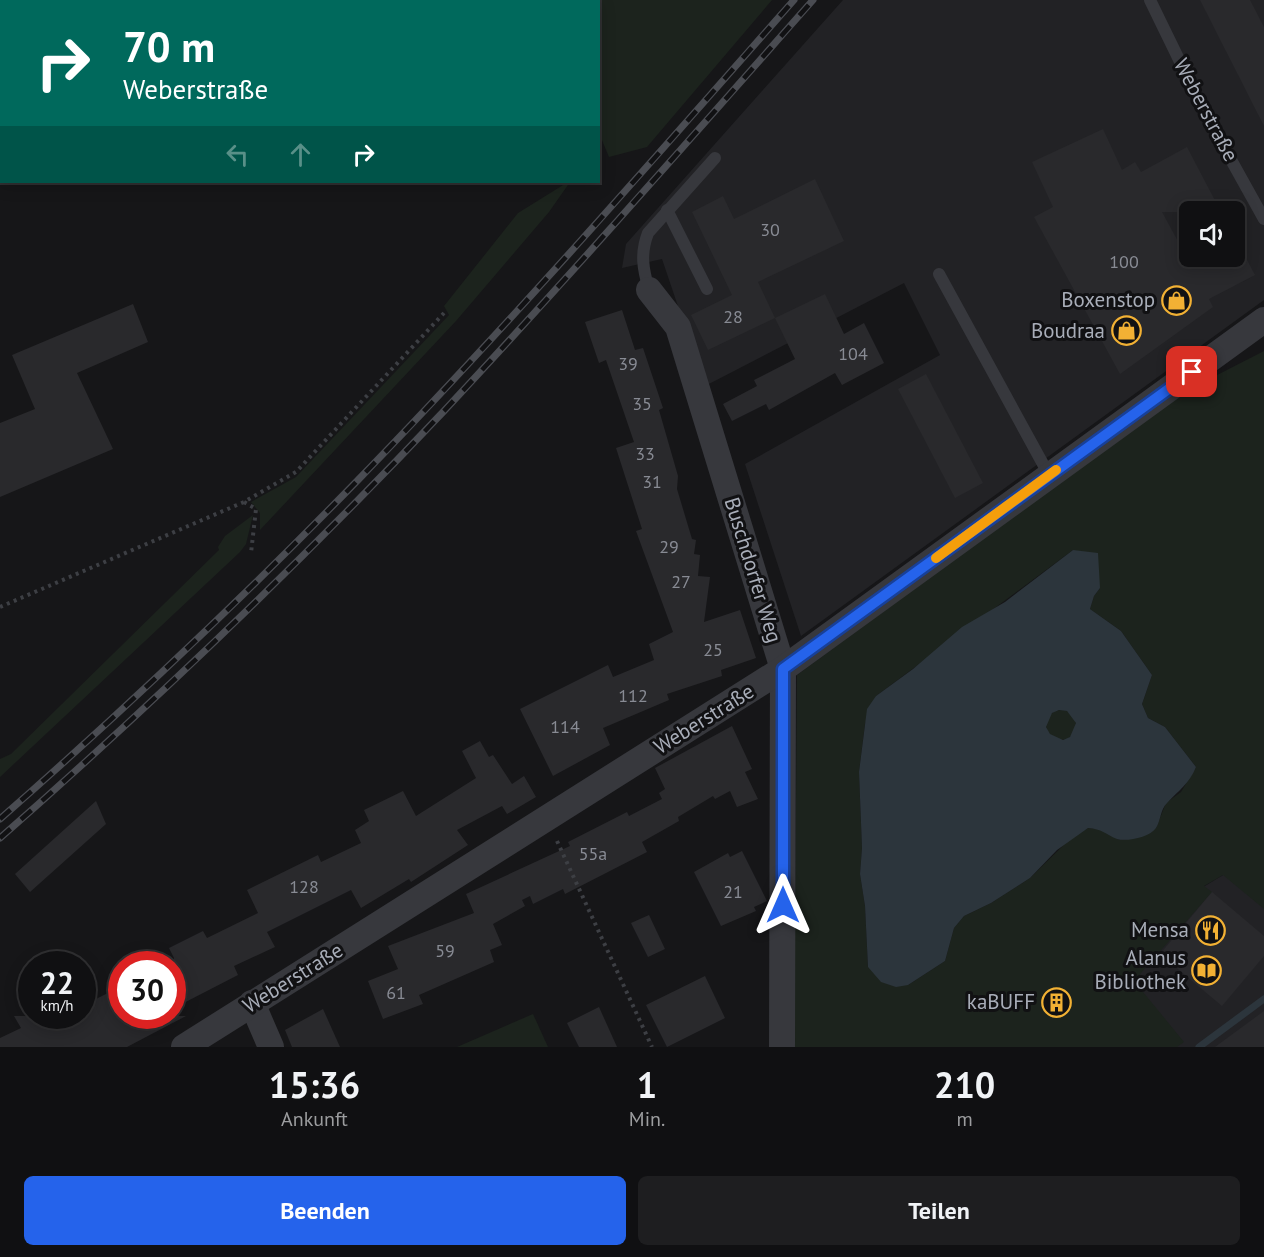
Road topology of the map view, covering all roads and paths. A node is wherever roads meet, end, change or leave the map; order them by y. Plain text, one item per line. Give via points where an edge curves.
1 (1149, 0) edge
2 (715, 158) dead end
3 (668, 210) junction
4 (1264, 219) edge
5 (939, 274) dead end
6 (707, 288) dead end
7 (649, 290) joint
8 (444, 313) dead end
9 (1264, 321) edge
10 (1049, 476) junction
11 (244, 502) junction
12 (251, 553) dead end
13 (0, 607) edge
14 (783, 669) junction
15 (546, 818) junction
16 (252, 1004) junction
17 (184, 1047) edge
18 (271, 1047) edge
19 (652, 1047) edge
20 (782, 1047) edge

1 - 4 lane, Weberstraße
2 - 3 lane
3 - 6 lane
3 - 7 lane via 648,233 643,248 642,265
5 - 10 lane
7 - 14 street, Buschdorfer Weg via 678,327
8 - 11 path via 296,472
9 - 10 street, Weberstraße
10 - 14 street, Weberstraße
11 - 12 path via 256,509 257,516
11 - 13 path
14 - 15 street, Weberstraße
14 - 20 street, Buschdorfer Weg
15 - 16 street, Weberstraße
15 - 19 path
16 - 17 street, Weberstraße
16 - 18 street

